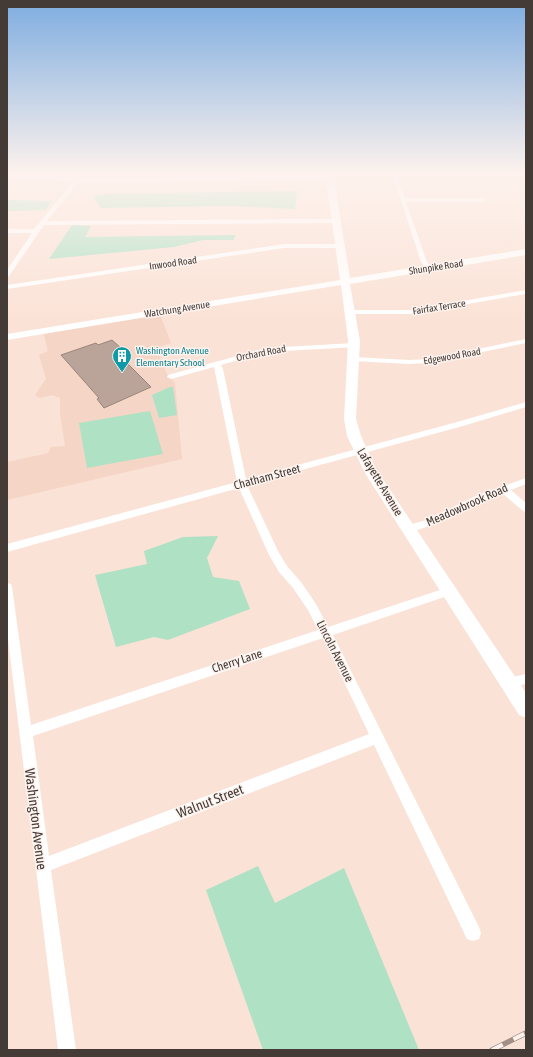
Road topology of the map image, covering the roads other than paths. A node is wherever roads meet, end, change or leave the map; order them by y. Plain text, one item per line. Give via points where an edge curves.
1 (143, 222) edge
2 (337, 222) edge
3 (411, 222) edge
4 (44, 223) joint
5 (36, 231) junction
6 (7, 232) edge
7 (340, 246) junction
8 (526, 252) edge
9 (429, 268) junction
10 (7, 275) edge
11 (346, 282) junction
12 (7, 287) edge
13 (526, 292) edge
14 (350, 312) junction
15 (7, 337) edge
16 (526, 341) edge
17 (354, 352) junction
18 (216, 364) junction
19 (171, 377) dead end
20 (526, 404) edge
21 (360, 451) junction
22 (526, 481) edge
23 (242, 484) junction
24 (504, 489) junction
25 (526, 509) edge
26 (409, 529) junction
27 (7, 548) edge
28 (7, 587) edge
29 (449, 591) junction
30 (326, 633) junction
31 (526, 679) edge
32 (509, 683) junction
33 (526, 709) edge
34 (25, 733) junction
35 (378, 737) junction
36 (43, 866) junction
37 (473, 933) dead end
38 (66, 1050) edge

1 - 4 street
2 - 7 street, Lafayette Avenue
3 - 9 street via 424,262
4 - 5 street
5 - 6 street
5 - 10 street
7 - 11 street, Lafayette Avenue
7 - 12 street, Inwood Road via 284,246
8 - 9 street, Shunpike Road
9 - 11 street, Shunpike Road
11 - 14 street, Lafayette Avenue
11 - 15 street, Watchung Avenue
13 - 14 street, Fairfax Terrace via 410,312
14 - 17 street, Lafayette Avenue
16 - 17 street, Edgewood Road via 430,361 404,362
17 - 18 street, Orchard Road via 266,350
17 - 21 street, Lafayette Avenue via 350,419
18 - 19 street, Orchard Road
18 - 23 street, Lincoln Avenue
20 - 21 street, Chatham Street
21 - 23 street, Chatham Street
21 - 26 street, Lafayette Avenue
22 - 24 street, Meadowbrook Road
23 - 27 street, Chatham Street
23 - 30 street, Lincoln Avenue via 273,552 312,607
24 - 25 street
24 - 26 street, Meadowbrook Road
26 - 29 street, Lafayette Avenue
28 - 34 street, Washington Avenue
29 - 30 street, Cherry Lane
29 - 32 street, Lafayette Avenue
30 - 34 street, Cherry Lane
30 - 35 street, Lincoln Avenue
31 - 32 street
32 - 33 street, Lafayette Avenue
34 - 36 street, Washington Avenue
35 - 36 street, Walnut Street
35 - 37 street, Lincoln Avenue
36 - 38 street, Washington Avenue

